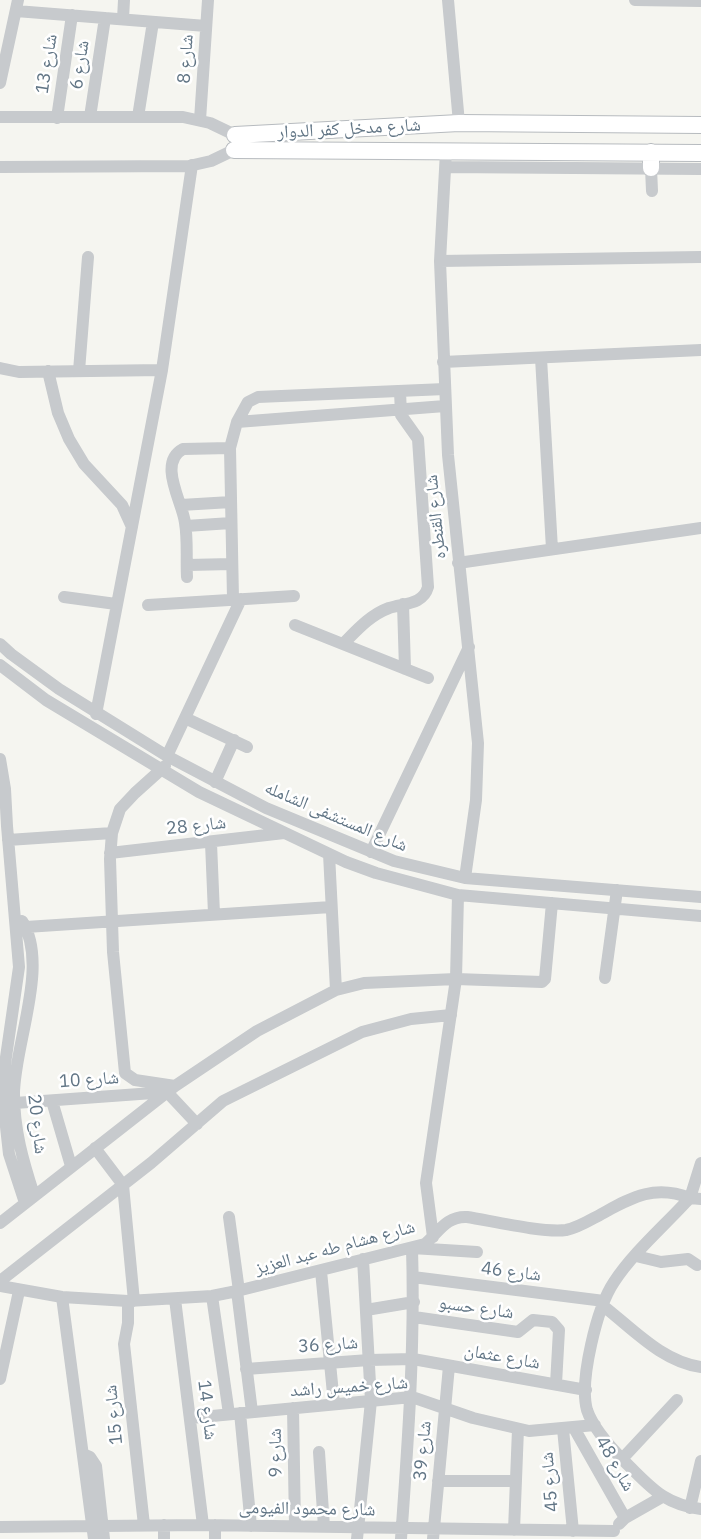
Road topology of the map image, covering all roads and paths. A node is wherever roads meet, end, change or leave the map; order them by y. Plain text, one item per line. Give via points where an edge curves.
1 (124, 0) edge
2 (208, 0) edge
3 (448, 0) edge
4 (635, 0) edge
5 (701, 1) edge
6 (17, 5) edge
7 (72, 15) junction
8 (105, 18) junction
9 (123, 19) junction
10 (153, 22) junction
11 (206, 26) junction
12 (5, 39) edge
13 (0, 83) edge
14 (0, 117) edge
15 (90, 117) junction
16 (138, 117) junction
17 (56, 118) junction
18 (200, 120) junction
19 (459, 123) junction
20 (701, 125) edge
21 (234, 142) junction
22 (701, 152) edge
23 (446, 159) junction
24 (651, 160) junction
25 (192, 165) junction
26 (0, 167) edge
27 (701, 169) edge
28 (652, 192) dead end
29 (701, 256) edge
30 (88, 257) dead end
31 (440, 261) junction
32 (701, 350) edge
33 (541, 358) junction
34 (443, 362) junction
35 (0, 368) edge
36 (162, 370) junction
37 (48, 371) junction
38 (80, 371) junction
39 (444, 389) junction
40 (400, 391) junction
41 (374, 393) junction
42 (333, 395) junction
43 (310, 396) junction
44 (446, 406) junction
45 (400, 410) junction
46 (375, 413) junction
47 (334, 416) junction
48 (311, 418) junction
49 (237, 422) junction
50 (230, 448) junction
51 (231, 502) junction
52 (181, 505) junction
53 (231, 523) junction
54 (186, 526) junction
55 (132, 527) junction
56 (701, 528) edge
57 (552, 549) junction
58 (458, 562) junction
59 (232, 564) junction
60 (294, 596) dead end
61 (64, 597) dead end
62 (237, 599) junction
63 (116, 604) junction
64 (403, 604) junction
65 (148, 605) dead end
66 (295, 624) dead end
67 (0, 644) edge
68 (343, 644) junction
69 (468, 647) junction
70 (406, 669) junction
71 (0, 670) edge
72 (428, 678) dead end
73 (96, 714) junction
74 (185, 718) junction
75 (234, 740) junction
76 (247, 747) dead end
77 (170, 758) junction
78 (0, 759) edge
79 (161, 771) junction
80 (214, 782) junction
81 (112, 833) junction
82 (285, 833) junction
83 (8, 840) junction
84 (211, 843) junction
85 (371, 852) junction
86 (110, 853) junction
87 (329, 854) junction
88 (5, 873) edge
89 (466, 878) junction
90 (617, 890) junction
91 (458, 895) junction
92 (701, 897) edge
93 (552, 903) junction
94 (331, 907) junction
95 (614, 909) junction
96 (14, 911) junction
97 (214, 914) junction
98 (701, 916) edge
99 (114, 921) junction
100 (26, 927) junction
101 (605, 978) dead end
102 (456, 979) junction
103 (336, 990) junction
104 (451, 1015) junction
105 (171, 1089) junction
106 (52, 1101) junction
107 (14, 1104) junction
108 (197, 1124) junction
109 (95, 1148) junction
110 (701, 1163) edge
111 (72, 1166) junction
112 (123, 1185) junction
113 (696, 1198) edge
114 (29, 1199) junction
115 (229, 1217) dead end
116 (0, 1223) edge
117 (433, 1237) junction
118 (412, 1248) junction
119 (477, 1252) dead end
120 (636, 1256) junction
121 (363, 1259) junction
122 (697, 1265) dead end
123 (321, 1271) junction
124 (413, 1278) junction
125 (0, 1281) edge
126 (0, 1286) edge
127 (19, 1291) junction
128 (238, 1291) junction
129 (212, 1296) junction
130 (62, 1297) junction
131 (175, 1299) junction
132 (131, 1301) junction
133 (414, 1302) junction
134 (603, 1303) junction
135 (366, 1310) junction
136 (414, 1316) junction
137 (413, 1359) junction
138 (369, 1360) junction
139 (329, 1363) junction
140 (449, 1366) junction
141 (701, 1367) edge
142 (246, 1368) junction
143 (0, 1379) edge
144 (556, 1384) junction
145 (586, 1390) junction
146 (412, 1397) junction
147 (677, 1400) dead end
148 (371, 1401) junction
149 (334, 1404) junction
150 (293, 1408) junction
151 (445, 1408) junction
152 (240, 1413) junction
153 (191, 1418) junction
154 (595, 1425) junction
155 (568, 1428) junction
156 (518, 1429) junction
157 (319, 1452) dead end
158 (622, 1459) junction
159 (701, 1461) edge
160 (516, 1481) junction
161 (438, 1482) junction
162 (662, 1497) junction
163 (695, 1509) edge
164 (625, 1518) junction
165 (144, 1525) junction
166 (164, 1525) junction
167 (209, 1525) junction
168 (251, 1526) junction
169 (295, 1526) junction
170 (0, 1527) edge
171 (514, 1530) junction
172 (317, 1531) edge
173 (572, 1531) junction
174 (266, 1532) edge
175 (99, 1533) edge
176 (358, 1533) edge
177 (401, 1534) edge
178 (433, 1534) edge
179 (471, 1534) edge
180 (543, 1535) edge
181 (612, 1535) edge
182 (164, 1539) edge
183 (215, 1539) edge

1 - 9 street
2 - 11 street, شارع 8
3 - 19 street
4 - 5 street
6 - 7 street
6 - 12 street
7 - 8 street
7 - 17 street, شارع 13
8 - 9 street
8 - 15 street, شارع 6
9 - 10 street
10 - 11 street
10 - 16 street
11 - 18 street, شارع 8
12 - 13 street
14 - 17 street, شارع مدخل كفر الدوار
15 - 16 street, شارع مدخل كفر الدوار
15 - 17 street, شارع مدخل كفر الدوار
16 - 18 street, شارع مدخل كفر الدوار
18 - 21 street, شارع مدخل كفر الدوار via 223,128
19 - 20 main road, شارع مدخل كفر الدوار
19 - 21 main road, شارع مدخل كفر الدوار
21 - 23 main road, شارع مدخل كفر الدوار
21 - 25 street, شارع مدخل كفر الدوار via 211,161
22 - 24 main road, شارع مدخل كفر الدوار
23 - 24 main road, شارع مدخل كفر الدوار
23 - 31 street, شارع القنطره
24 - 27 street
24 - 28 street
25 - 26 street, شارع مدخل كفر الدوار
25 - 36 street
29 - 31 street
30 - 38 street
31 - 34 street, شارع القنطره
32 - 33 street
33 - 34 street
33 - 57 street
34 - 39 street, شارع القنطره
35 - 37 street via 19,372
36 - 38 street
36 - 55 street
37 - 38 street
37 - 55 street via 58,414 69,439 84,464 122,505
39 - 40 street
39 - 44 street, شارع القنطره
40 - 41 street
40 - 45 street
41 - 42 street
41 - 46 street
42 - 43 street
42 - 47 street
43 - 48 street
43 - 49 street via 258,397 248,402
44 - 45 street
44 - 58 street, شارع القنطره
45 - 46 street
45 - 64 street via 418,439 428,587 418,600
46 - 47 street
47 - 48 street
48 - 49 street
49 - 50 street
50 - 51 street
50 - 52 street via 186,448 179,451 171,479
51 - 52 street
51 - 53 street
52 - 54 street
53 - 54 street
53 - 59 street
54 - 59 street via 187,571
55 - 63 street
56 - 57 street
57 - 58 street
58 - 69 street, شارع القنطره
59 - 62 street
60 - 62 street
61 - 63 street
62 - 65 street
62 - 74 street
63 - 73 street
64 - 68 street via 371,618
64 - 70 street
66 - 68 street
67 - 73 street, شارع المستشفى الشامله via 27,667
68 - 70 street
69 - 85 street
69 - 89 street, شارع القنطره via 477,719 478,762
70 - 72 street
71 - 79 street, شارع المستشفى الشامله
73 - 77 street, شارع المستشفى الشامله
74 - 75 street
74 - 77 street
75 - 76 street
75 - 80 street
77 - 79 street
77 - 80 street, شارع المستشفى الشامله
78 - 83 street via 6,789
79 - 81 street via 120,809
79 - 82 street, شارع المستشفى الشامله
80 - 85 street, شارع المستشفى الشامله via 266,808
81 - 83 street
81 - 86 street
82 - 84 street, شارع 28
82 - 87 street, شارع المستشفى الشامله
83 - 88 street
84 - 86 street, شارع 28
84 - 97 street
85 - 89 street, شارع المستشفى الشامله via 413,867
86 - 99 street
87 - 91 street, شارع المستشفى الشامله via 376,873
87 - 94 street
88 - 96 street
89 - 90 street, شارع المستشفى الشامله
90 - 92 street, شارع المستشفى الشامله
90 - 95 street
91 - 93 street, شارع المستشفى الشامله
91 - 102 street
93 - 95 street, شارع المستشفى الشامله
93 - 102 street via 542,982
94 - 97 street
94 - 103 street
95 - 98 street, شارع المستشفى الشامله
95 - 101 street
96 - 100 street, شارع 20
96 - 114 street via 19,967 4,1064 4,1109 9,1154
97 - 99 street
99 - 100 street
99 - 105 street via 113,952 125,1073 135,1080
100 - 107 street, شارع 20 via 31,947 32,978 16,1072
102 - 103 street via 364,983
102 - 104 street
103 - 105 street via 257,1031
104 - 108 street via 411,1019 362,1032 223,1101
104 - 117 street via 426,1183
105 - 106 street, شارع 10
105 - 108 street
105 - 109 street
106 - 107 street, شارع 10
106 - 111 street
107 - 114 street, شارع 20
108 - 112 street
109 - 111 street
109 - 112 street
110 - 113 street
111 - 114 street
112 - 125 street
112 - 132 street, شارع 15
113 - 117 street, شارع هشام طه عبد العزيز via 668,1192 638,1194 566,1230 456,1217
113 - 120 street
114 - 116 street
115 - 128 street
117 - 118 street, شارع هشام طه عبد العزيز
118 - 119 street
118 - 121 street, شارع هشام طه عبد العزيز
118 - 124 street
120 - 122 street via 661,1262 688,1258
120 - 134 street via 619,1275
121 - 123 street, شارع هشام طه عبد العزيز
121 - 135 street
123 - 128 street, شارع هشام طه عبد العزيز
123 - 139 street
124 - 133 street
124 - 134 street, شارع 46
126 - 127 street, شارع هشام طه عبد العزيز
127 - 130 street, شارع هشام طه عبد العزيز
127 - 143 street
128 - 129 street, شارع هشام طه عبد العزيز
128 - 142 street
129 - 131 street, شارع هشام طه عبد العزيز
129 - 152 street
130 - 132 street, شارع هشام طه عبد العزيز
130 - 175 street via 83,1454
131 - 132 street, شارع هشام طه عبد العزيز
131 - 153 street, شارع 14
132 - 165 street, شارع 15 via 124,1344
133 - 135 street
133 - 136 street
134 - 141 street via 665,1354 685,1364
134 - 145 street via 593,1334
135 - 138 street
136 - 137 street
136 - 144 street, شارع حسبو via 518,1332 533,1320 552,1322 559,1330
137 - 138 street, شارع 36
137 - 140 street, شارع عثمان
137 - 146 street
138 - 139 street, شارع 36
138 - 148 street
139 - 142 street, شارع 36
139 - 149 street
140 - 144 street, شارع عثمان
140 - 151 street, شارع 39
142 - 152 street
144 - 145 street, شارع عثمان
145 - 154 street via 588,1412
146 - 148 street, شارع خميس راشد
146 - 151 street, شارع خميس راشد
146 - 177 street
147 - 158 street
148 - 149 street, شارع خميس راشد
148 - 176 street
149 - 150 street, شارع خميس راشد
150 - 152 street, شارع خميس راشد
150 - 169 street, شارع 9
151 - 156 street, شارع خميس راشد
151 - 161 street, شارع 39
152 - 153 street, شارع خميس راشد
152 - 168 street
153 - 167 street, شارع 14
154 - 155 street, شارع خميس راشد
154 - 158 street
155 - 156 street, شارع خميس راشد
155 - 164 street, شارع 48
155 - 173 street, شارع 45
156 - 160 street
157 - 172 street
158 - 162 street
159 - 163 street
160 - 161 street
160 - 171 street
161 - 178 street, شارع 39
162 - 163 street
162 - 164 street
164 - 181 street
165 - 166 street, شارع محمود الفيومى
165 - 175 street, شارع محمود الفيومى
166 - 167 street, شارع محمود الفيومى
166 - 182 street
167 - 168 street, شارع محمود الفيومى
167 - 183 street
168 - 174 street, شارع محمود الفيومى
169 - 172 street, شارع محمود الفيومى
169 - 174 street, شارع محمود الفيومى
170 - 175 street, شارع محمود الفيومى
171 - 179 street, شارع محمود الفيومى
171 - 180 street, شارع محمود الفيومى
172 - 176 street, شارع محمود الفيومى
173 - 180 street, شارع محمود الفيومى
173 - 181 street, شارع محمود الفيومى
176 - 177 street, شارع محمود الفيومى
177 - 178 street, شارع محمود الفيومى
178 - 179 street, شارع محمود الفيومى

